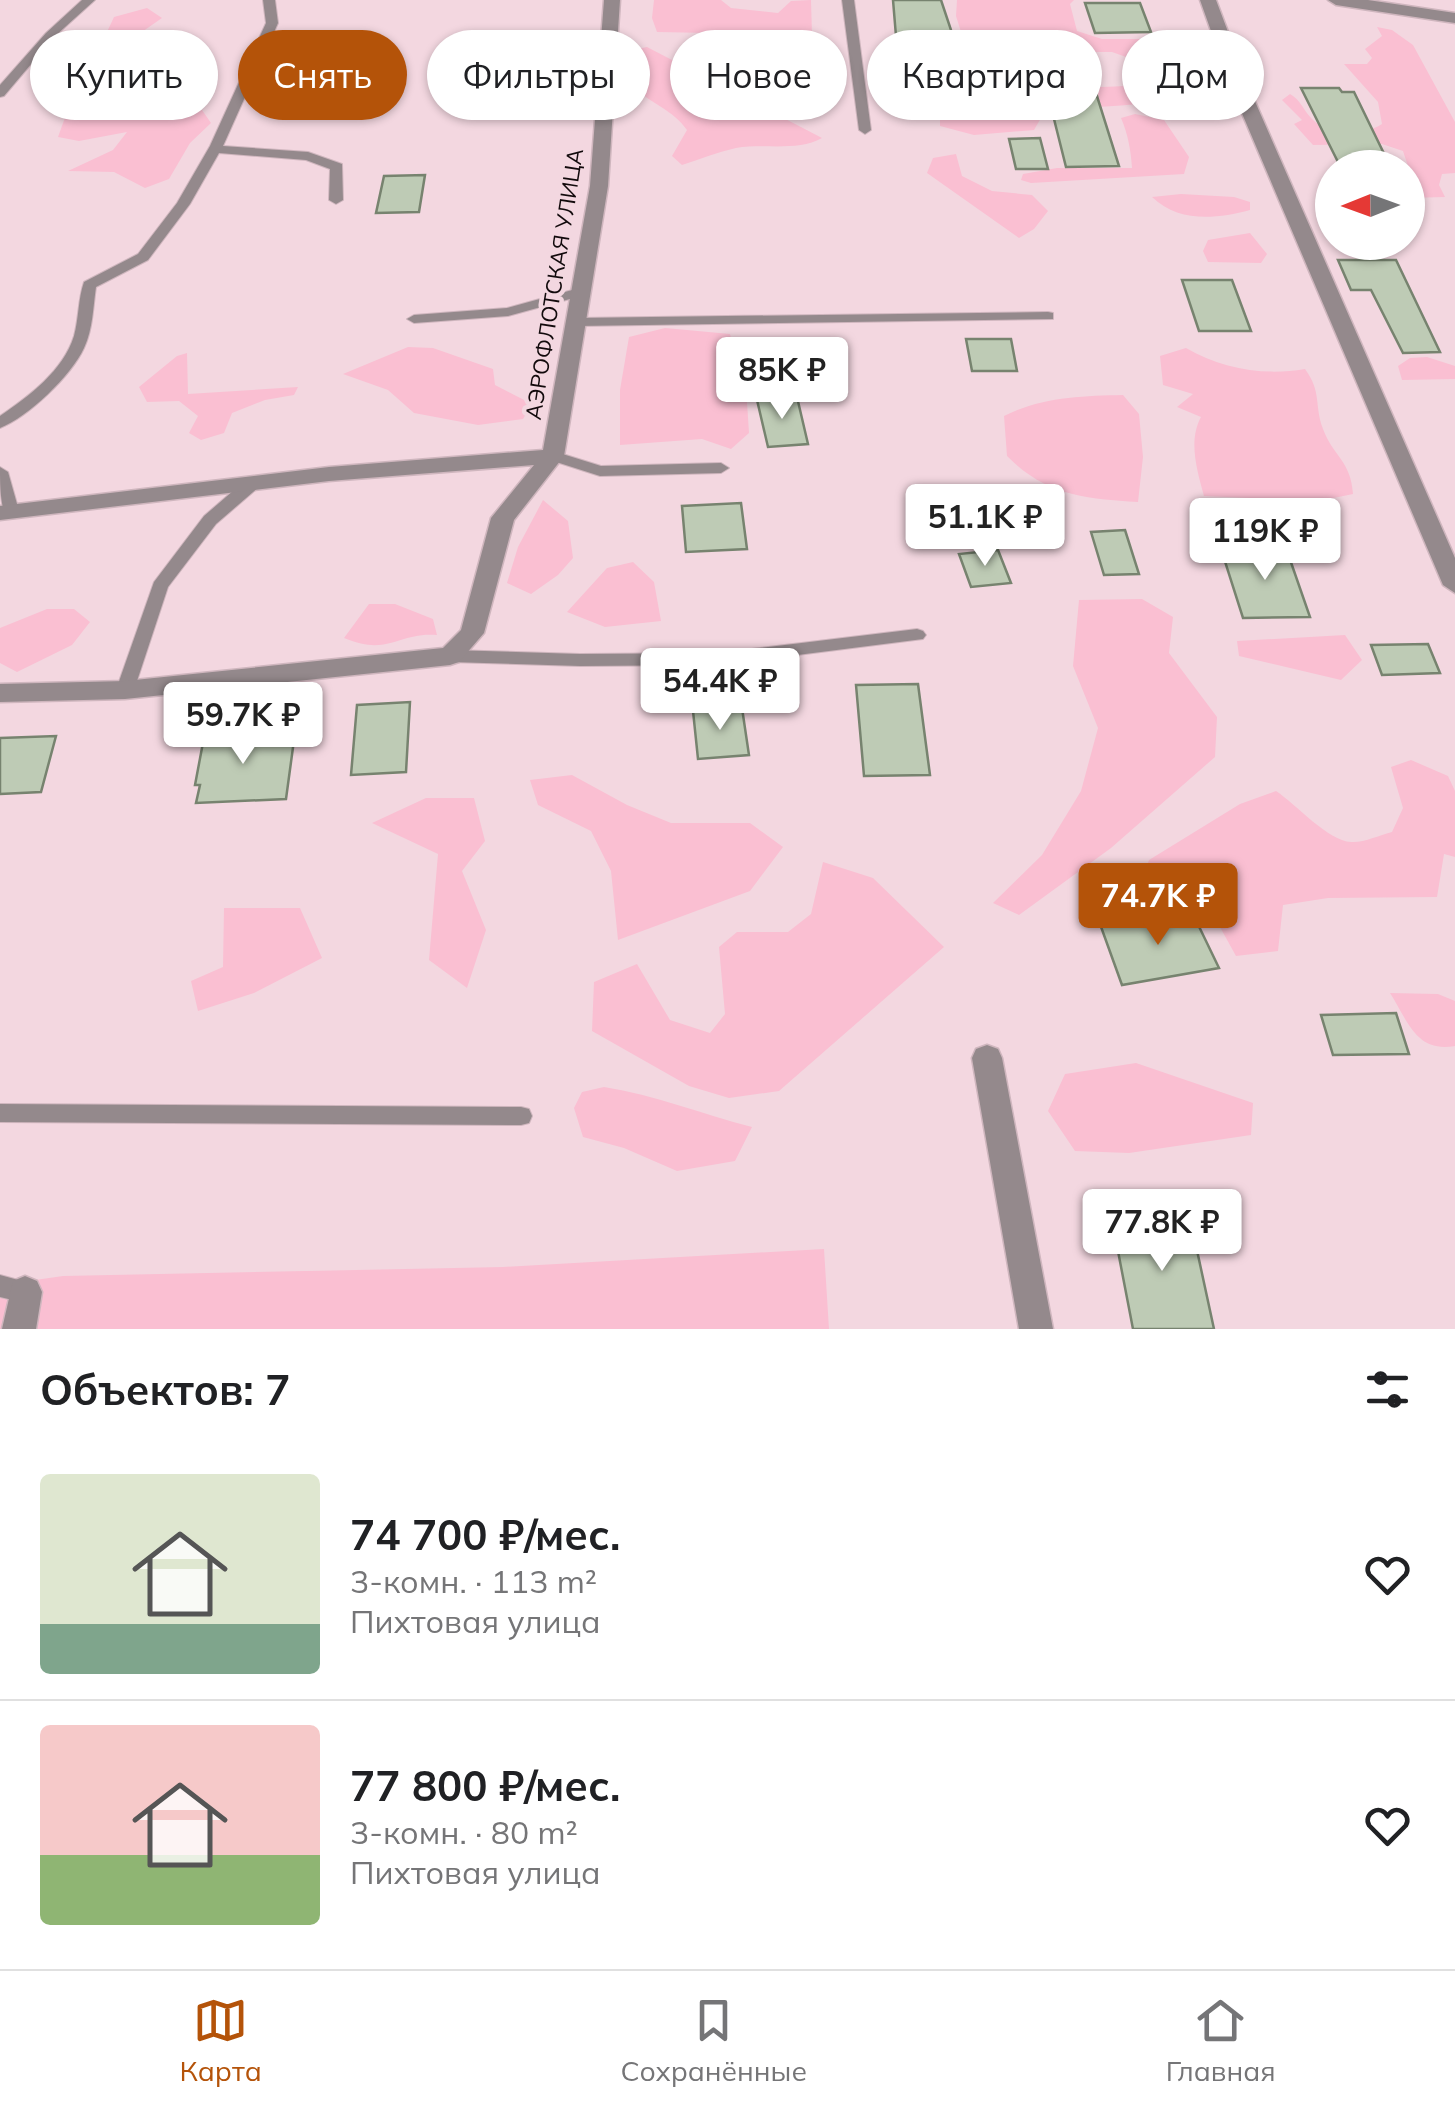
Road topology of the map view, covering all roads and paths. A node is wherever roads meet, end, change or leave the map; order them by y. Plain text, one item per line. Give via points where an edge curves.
1 (89, 0) edge
2 (269, 0) edge
3 (612, 0) edge
4 (848, 0) edge
5 (1208, 0) edge
6 (1336, 0) edge
7 (1453, 20) edge
8 (0, 69) edge
9 (17, 71) junction
10 (0, 94) edge
11 (865, 130) dead end
12 (216, 149) junction
13 (336, 200) dead end
14 (582, 291) junction
15 (1048, 316) dead end
16 (414, 319) dead end
17 (577, 322) junction
18 (0, 423) edge
19 (553, 456) junction
20 (721, 468) dead end
21 (0, 472) edge
22 (254, 482) junction
23 (6, 512) edge
24 (1455, 584) edge
25 (917, 635) dead end
26 (450, 656) junction
27 (125, 690) junction
28 (0, 693) edge
29 (988, 1058) dead end
30 (0, 1113) edge
31 (520, 1116) dead end
32 (13, 1289) edge
33 (19, 1329) edge
34 (1036, 1329) edge

1 - 9 lane
2 - 12 lane via 272,23
3 - 14 street, АЭРОФЛОТСКАЯ УЛИЦА via 599,186
4 - 11 lane
5 - 24 street via 1240,90
6 - 7 street
8 - 9 lane
9 - 10 lane
12 - 13 lane via 308,156 338,168
12 - 18 lane via 141,260 89,286 72,356
14 - 16 lane via 508,312
14 - 17 street, АЭРОФЛОТСКАЯ УЛИЦА
15 - 17 lane
17 - 19 street, АЭРОФЛОТСКАЯ УЛИЦА
19 - 20 lane via 600,472
19 - 22 street
19 - 26 street via 504,518 472,633
21 - 23 lane
22 - 23 street
22 - 27 lane via 210,520 160,586
25 - 26 lane via 719,659
26 - 27 street
27 - 28 street
29 - 34 street
30 - 31 lane
32 - 33 street

